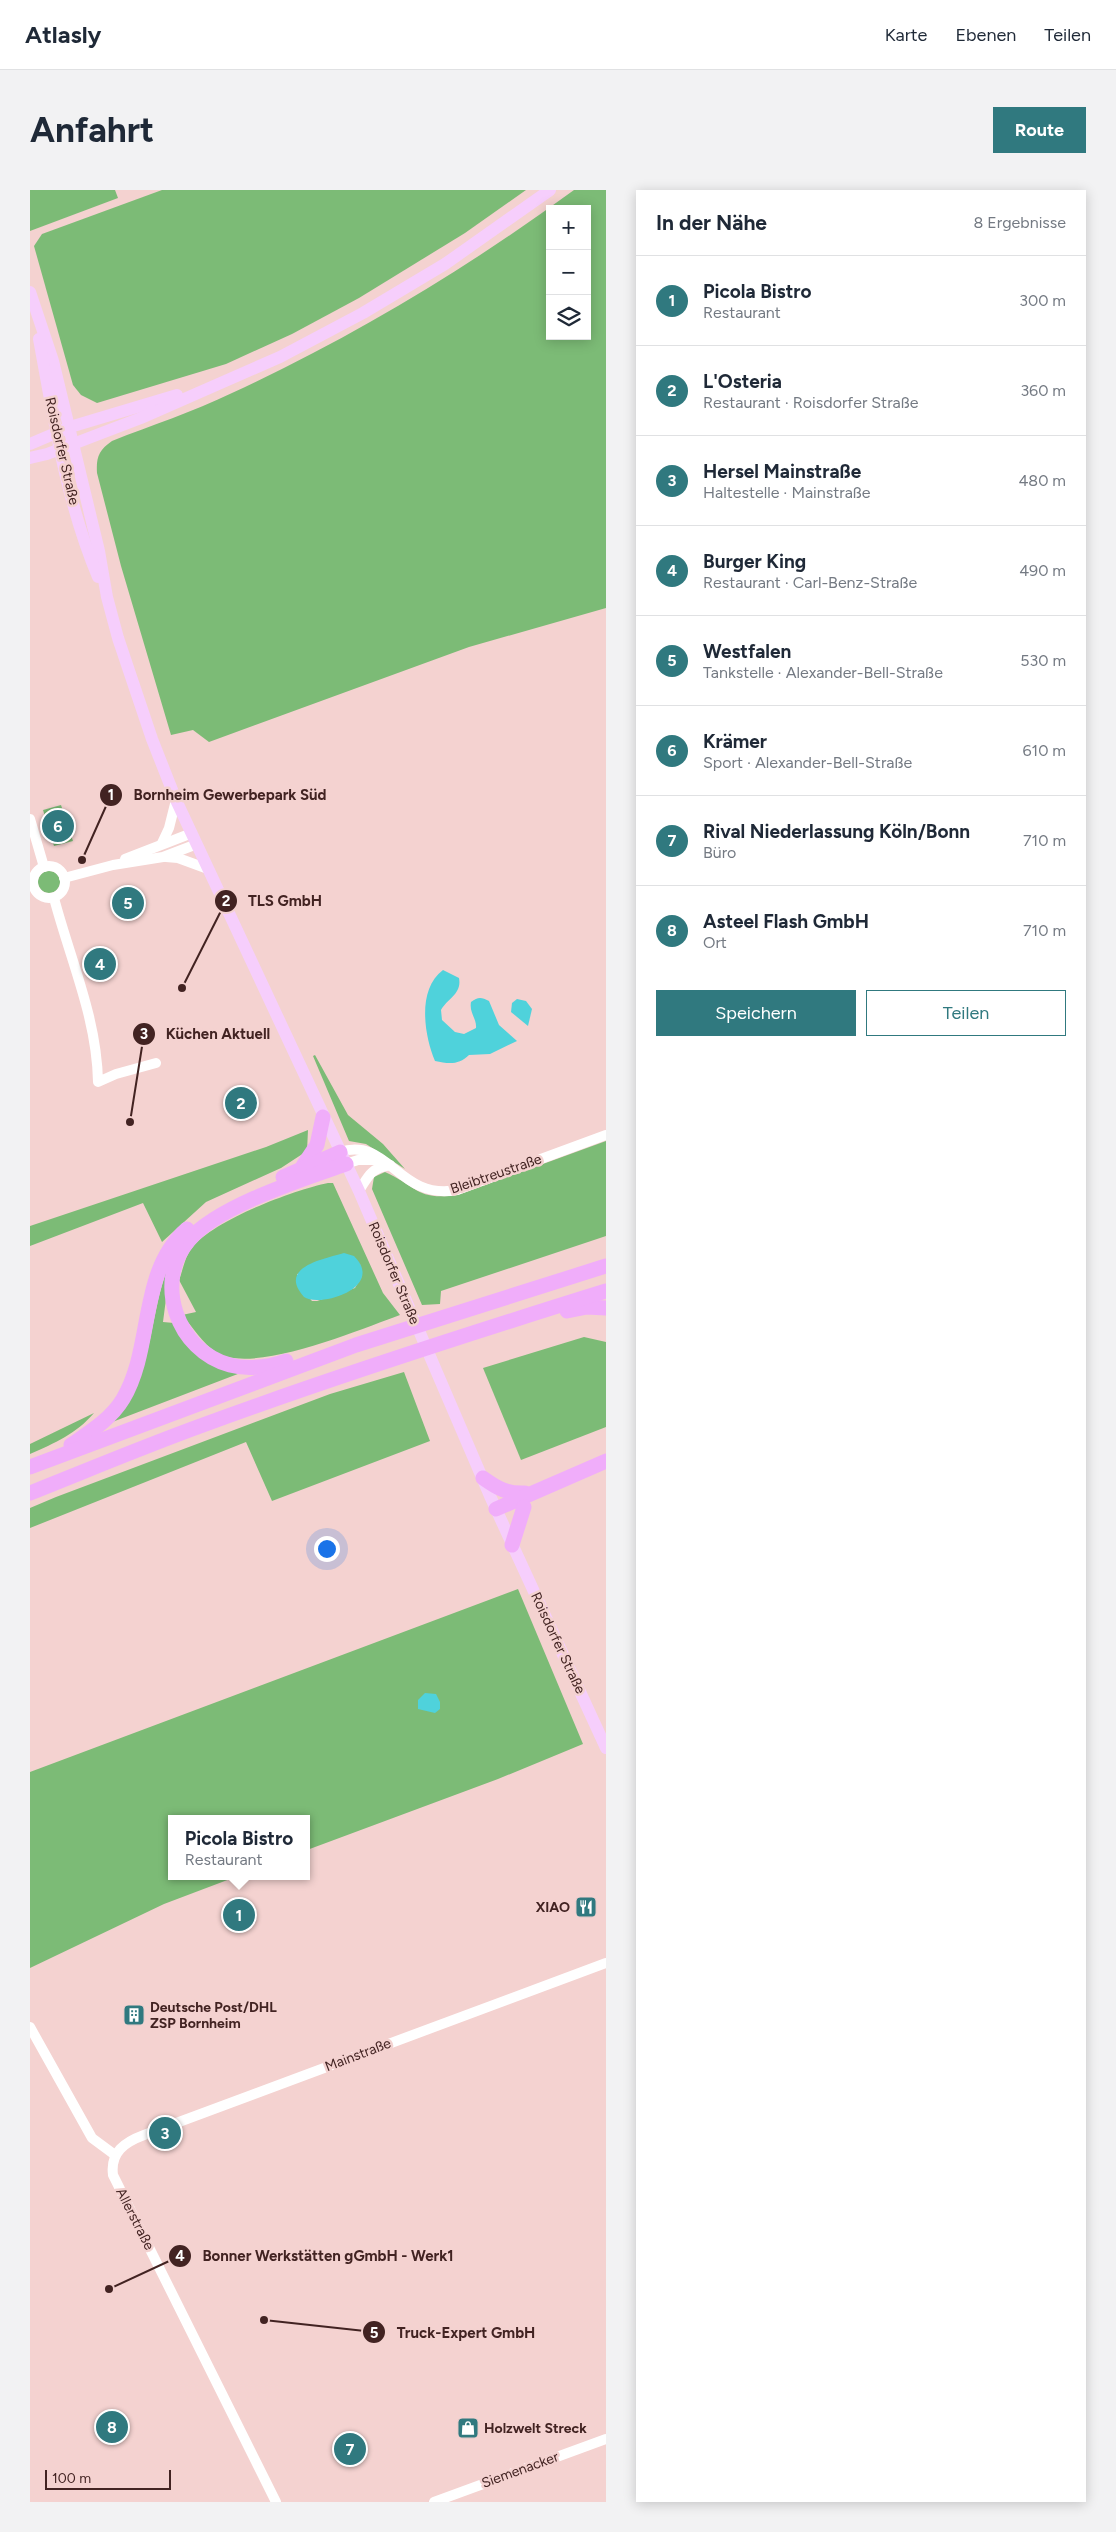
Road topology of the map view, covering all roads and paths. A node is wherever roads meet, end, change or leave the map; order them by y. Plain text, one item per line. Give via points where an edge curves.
1 (550, 190) edge
2 (31, 296) edge
3 (218, 383) junction
4 (70, 427) junction
5 (56, 432) junction
6 (73, 443) junction
7 (30, 444) edge
8 (60, 450) junction
9 (30, 458) edge
10 (107, 597) junction
11 (176, 800) junction
12 (30, 819) edge
13 (194, 838) junction
14 (162, 844) junction
15 (163, 857) junction
16 (113, 865) junction
17 (44, 867) junction
18 (208, 870) junction
19 (64, 878) junction
20 (32, 888) edge
21 (54, 898) junction
22 (156, 1063) dead end
23 (323, 1117) junction
24 (606, 1135) edge
25 (343, 1158) junction
26 (386, 1162) junction
27 (301, 1168) junction
28 (359, 1191) junction
29 (606, 1266) edge
30 (606, 1290) edge
31 (606, 1308) edge
32 (514, 1319) junction
33 (356, 1345) junction
34 (56, 1456) junction
35 (606, 1460) edge
36 (30, 1467) edge
37 (606, 1469) edge
38 (483, 1478) junction
39 (30, 1492) edge
40 (527, 1500) junction
41 (498, 1513) junction
42 (512, 1545) junction
43 (606, 1748) edge
44 (606, 1963) edge
45 (30, 2026) edge
46 (115, 2155) junction
47 (606, 2439) edge
48 (276, 2502) edge
49 (434, 2502) edge

1 - 3 main road via 445,264 363,313 280,356
2 - 4 main road, Roisdorfer Straße via 54,361
2 - 5 main road, Roisdorfer Straße
3 - 4 main road
3 - 6 main road via 141,418
4 - 5 main road
4 - 6 main road, Roisdorfer Straße
5 - 7 main road
5 - 8 main road, Roisdorfer Straße
6 - 8 main road
6 - 10 main road, Roisdorfer Straße
8 - 9 main road
8 - 10 main road, Roisdorfer Straße via 87,551
10 - 11 main road, Roisdorfer Straße via 132,684
11 - 13 main road, Roisdorfer Straße
11 - 14 street
12 - 17 street
13 - 14 street
13 - 15 street
13 - 18 main road, Roisdorfer Straße
14 - 16 street
15 - 16 street
15 - 18 street via 178,858
16 - 19 street
17 - 19 street via 56,868
17 - 20 street via 34,875
18 - 23 main road, Roisdorfer Straße
19 - 21 street via 63,890
20 - 21 street via 41,897
21 - 22 street via 91,1023 98,1082
23 - 25 main road, Roisdorfer Straße
23 - 27 highway via 317,1145
24 - 26 street, Bleibtreustraße via 446,1192 414,1185
25 - 26 street, Bleibtreustraße via 360,1148 372,1151
25 - 27 highway
25 - 28 main road, Roisdorfer Straße
25 - 33 highway via 208,1223 192,1236 180,1254 172,1292 179,1322 190,1339 212,1357 229,1364 269,1367 319,1351
26 - 28 street via 370,1173
27 - 34 highway via 207,1211 182,1234 160,1266 140,1357 122,1400 105,1420
28 - 38 main road, Roisdorfer Straße
29 - 33 highway
30 - 32 highway
31 - 32 highway via 587,1307
32 - 39 highway via 201,1426
33 - 34 highway
34 - 36 highway
35 - 40 highway
37 - 40 highway
38 - 40 highway via 501,1491
38 - 41 main road, Roisdorfer Straße
40 - 41 highway
40 - 42 highway
41 - 42 main road, Roisdorfer Straße
42 - 43 main road, Roisdorfer Straße
44 - 46 street, Mainstraße via 144,2134 126,2143
45 - 46 street via 92,2138
46 - 48 street, Allerstraße via 113,2175
47 - 49 street, Siemenacker

